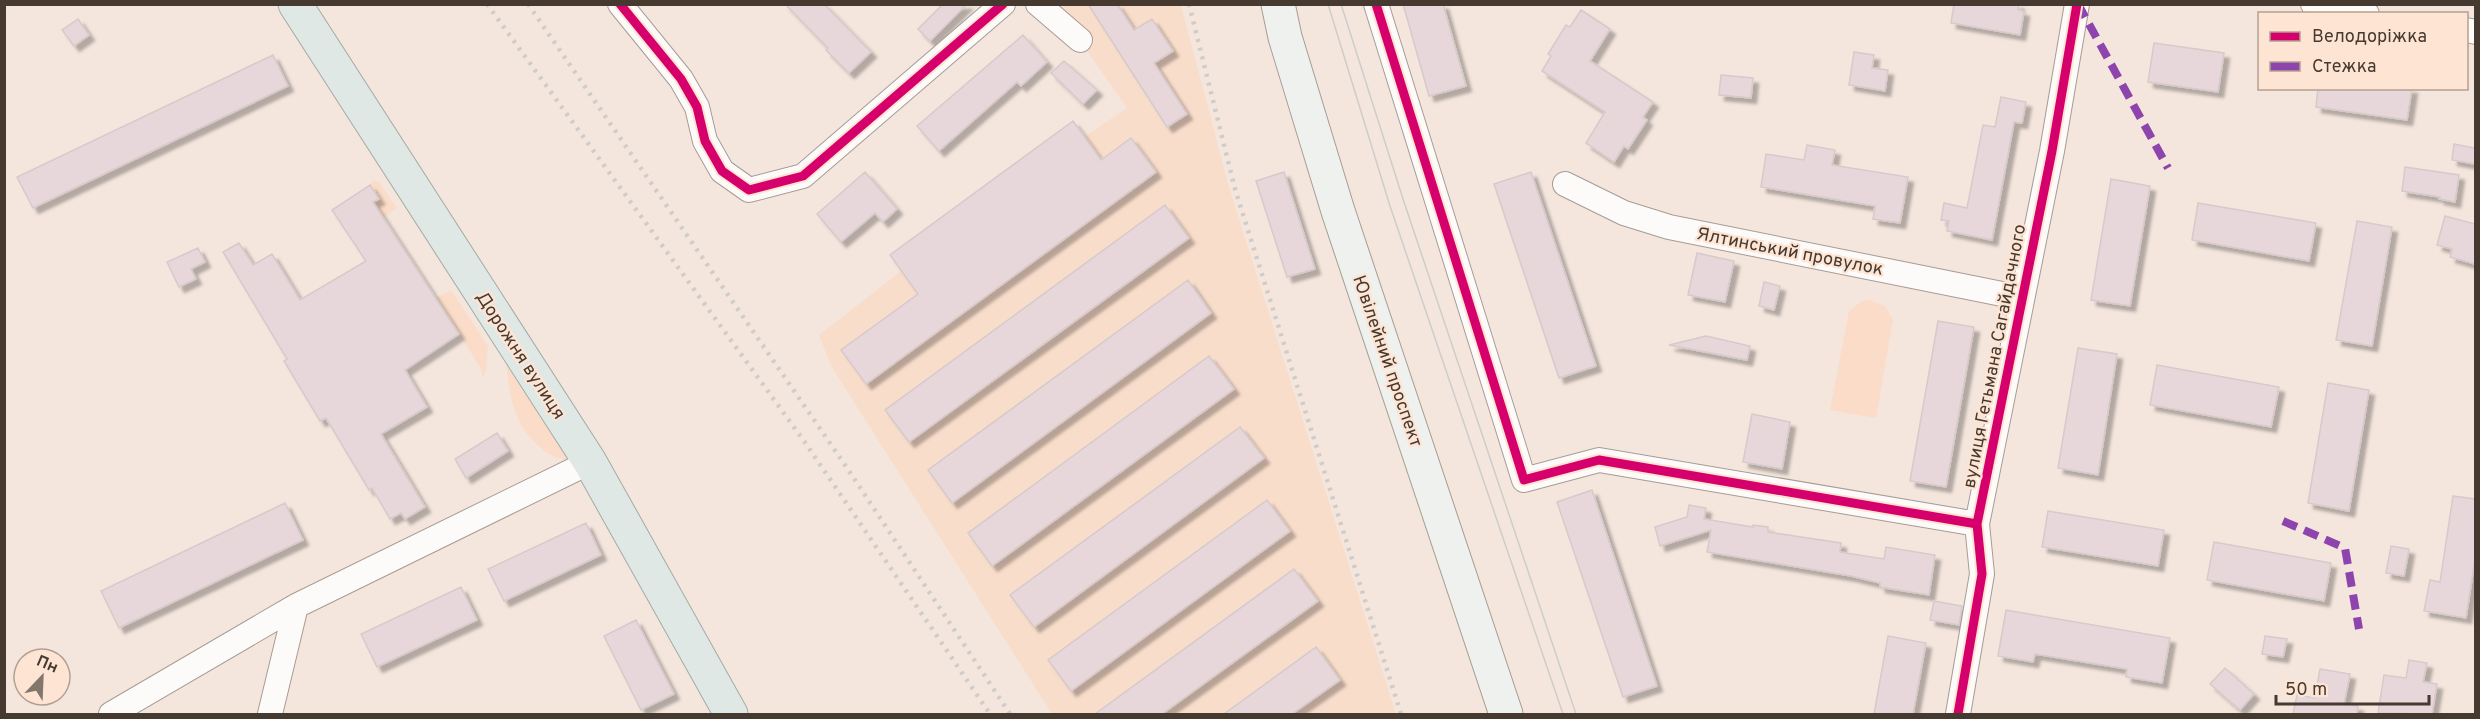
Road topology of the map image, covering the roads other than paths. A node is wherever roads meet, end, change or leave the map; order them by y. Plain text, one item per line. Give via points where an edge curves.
1 (296, 4) edge
2 (620, 4) edge
3 (1003, 4) edge
4 (1038, 4) edge
5 (1278, 4) edge
6 (1376, 4) edge
7 (2077, 4) edge
8 (2313, 4) edge
9 (2356, 12) edge
10 (1080, 40) dead end
11 (1565, 184) dead end
12 (2022, 298) junction
13 (590, 462) junction
14 (1977, 524) junction
15 (296, 606) junction
16 (111, 714) edge
17 (270, 714) edge
18 (731, 714) edge
19 (1506, 714) edge
20 (1958, 714) edge

1 - 13 main road, Дорожня вулиця
2 - 3 street via 681,79 697,108 705,141 722,171 748,190 803,176
4 - 10 street
5 - 19 main road, Ювілейний проспект via 1338,211
6 - 14 street via 1524,480 1599,460
7 - 12 street, вулиця Гетьмана Сагайдачного
8 - 9 street
11 - 12 street, Ялтинський провулок via 1624,213 1670,227
12 - 14 street, вулиця Гетьмана Сагайдачного
13 - 15 street
13 - 18 main road, Дорожня вулиця
14 - 20 street, вулиця Гетьмана Сагайдачного via 1982,574
15 - 16 street
15 - 17 street

